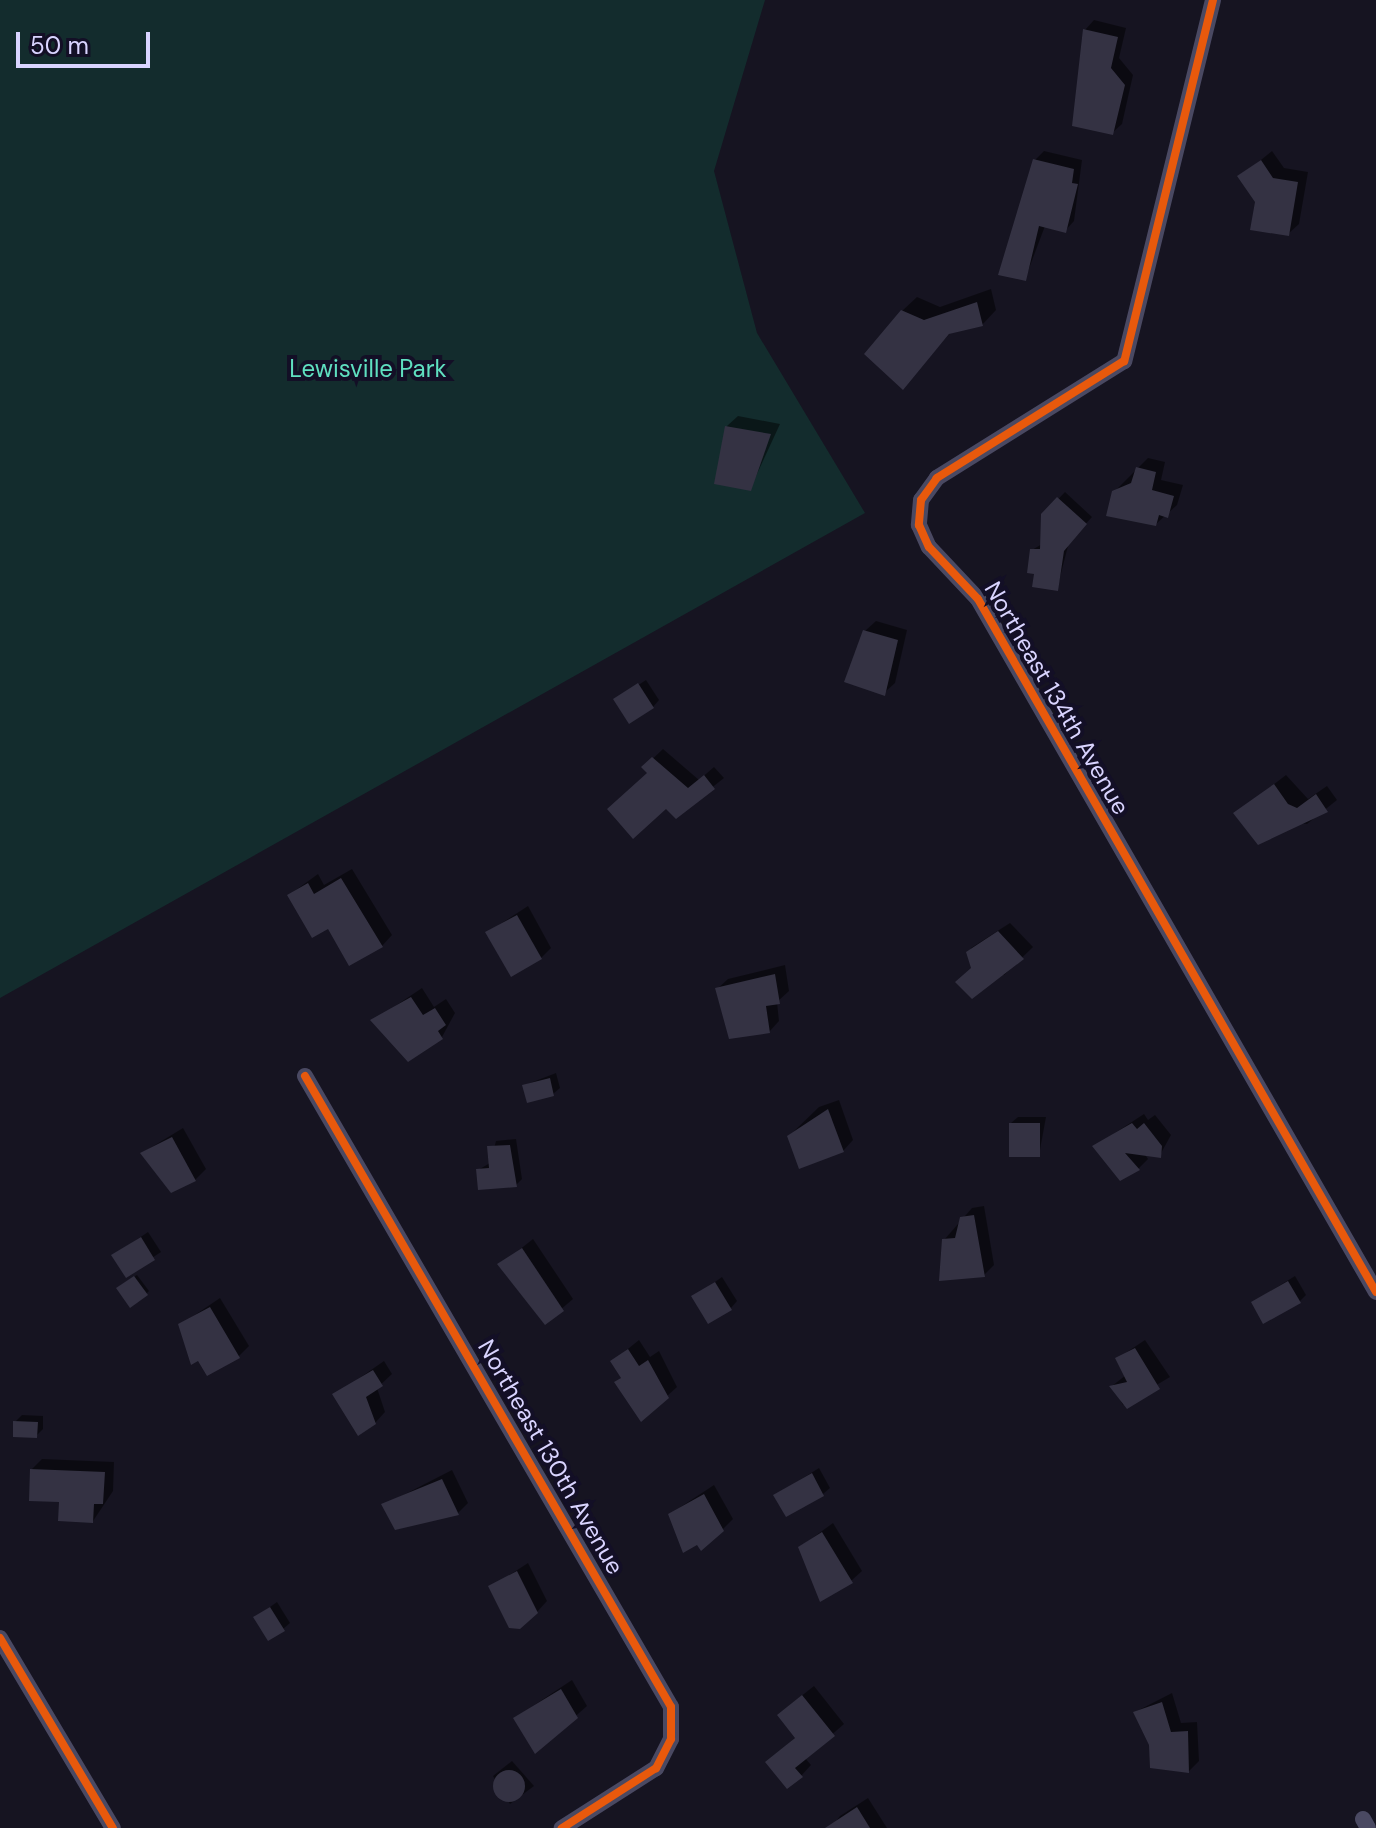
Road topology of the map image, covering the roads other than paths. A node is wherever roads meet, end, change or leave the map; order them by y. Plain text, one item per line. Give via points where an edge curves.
1 (1213, 0) edge
2 (305, 1076) dead end
3 (1376, 1292) edge
4 (0, 1638) edge
5 (113, 1828) edge
6 (562, 1828) edge

1 - 3 street, Northeast 134th Avenue via 1124,361 937,478 921,500 919,525 929,547 978,599
2 - 6 street, Northeast 130th Avenue via 671,1707 671,1739 656,1768
4 - 5 street

